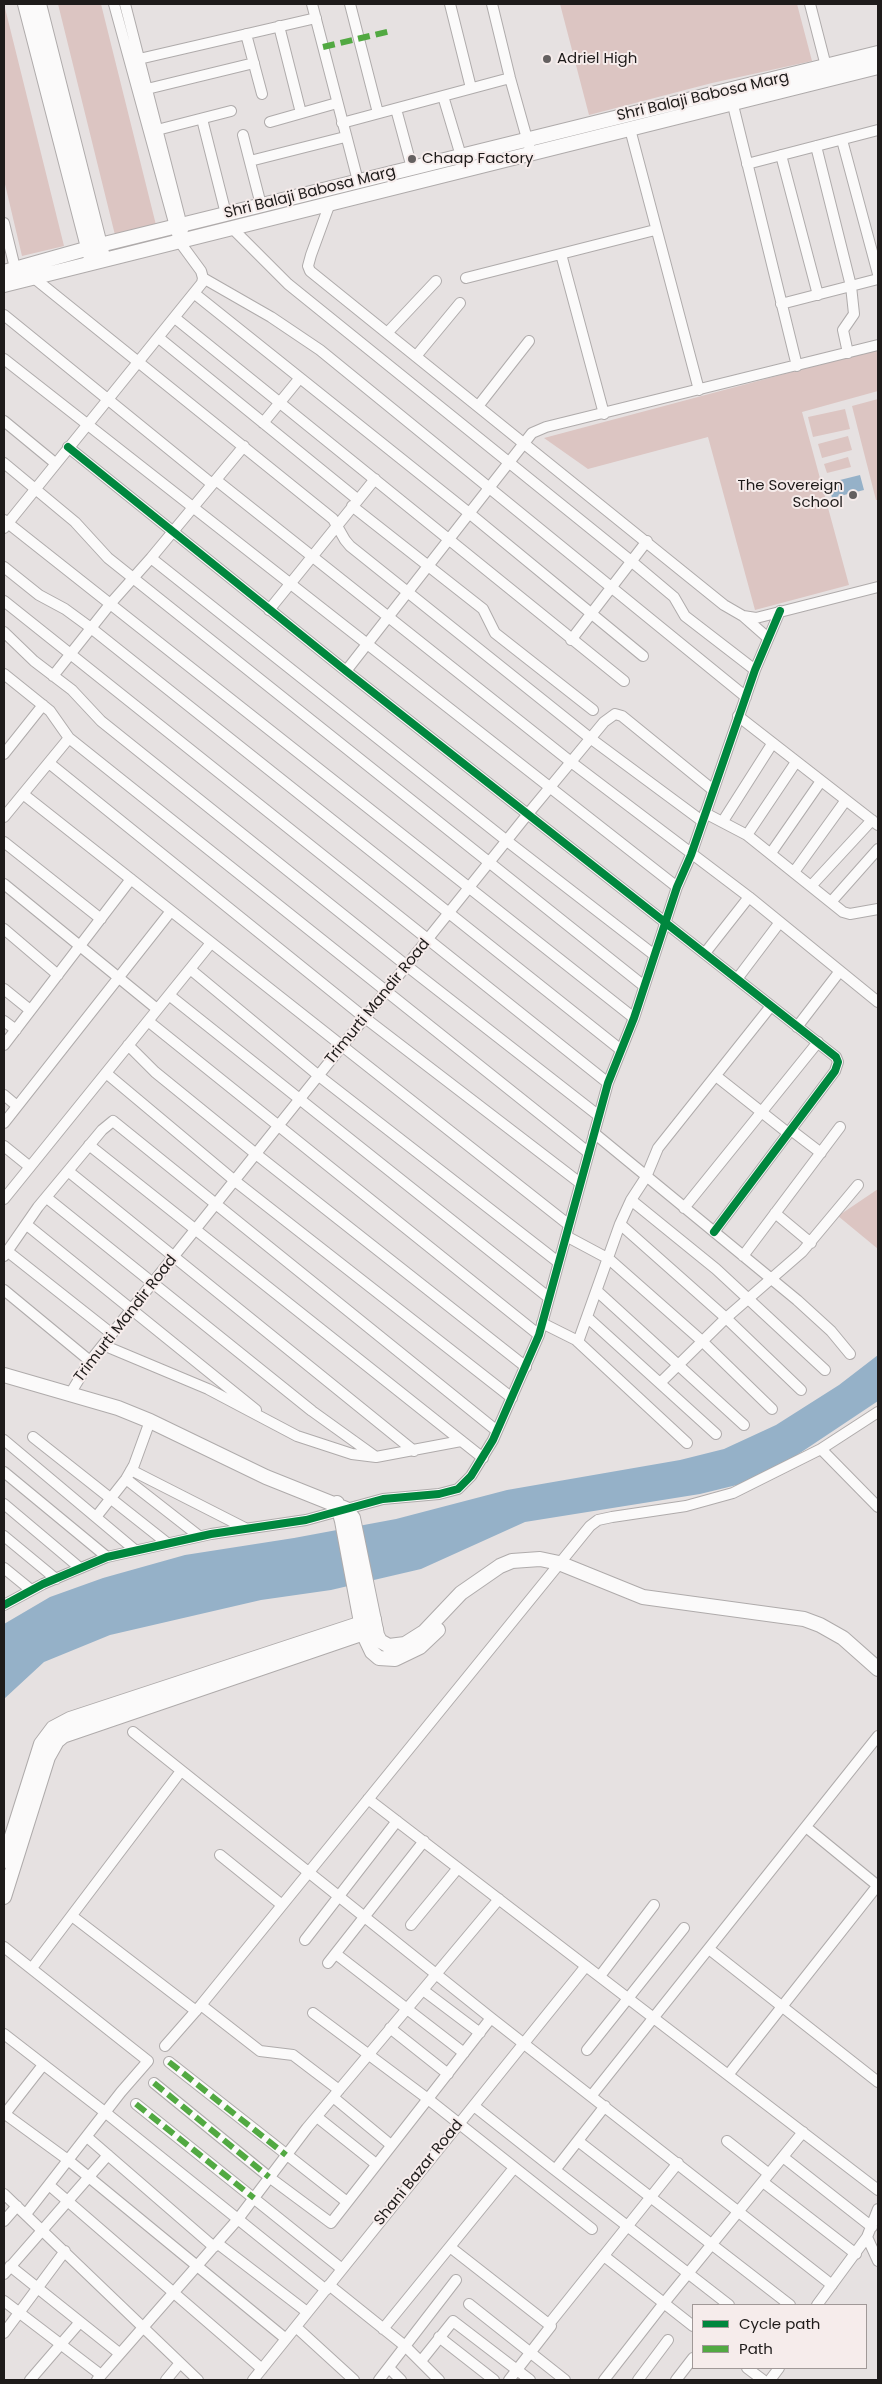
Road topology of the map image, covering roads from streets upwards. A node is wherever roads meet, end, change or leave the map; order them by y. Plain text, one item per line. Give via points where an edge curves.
1 (25, 4) edge
2 (39, 4) edge
3 (114, 4) edge
4 (124, 4) edge
5 (312, 4) edge
6 (350, 4) edge
7 (450, 4) edge
8 (492, 4) edge
9 (810, 4) edge
10 (316, 18) junction
11 (279, 26) junction
12 (246, 34) junction
13 (878, 53) edge
14 (138, 59) junction
15 (254, 62) junction
16 (878, 67) edge
17 (828, 73) junction
18 (510, 78) junction
19 (470, 88) junction
20 (146, 90) junction
21 (262, 94) dead end
22 (443, 96) junction
23 (731, 97) junction
24 (337, 103) junction
25 (396, 109) junction
26 (231, 111) dead end
27 (301, 113) junction
28 (378, 113) junction
29 (202, 119) junction
30 (270, 122) dead end
31 (342, 123) junction
32 (630, 129) junction
33 (157, 130) junction
34 (878, 132) edge
35 (243, 135) dead end
36 (345, 137) junction
37 (842, 140) junction
38 (530, 146) junction
39 (816, 146) junction
40 (781, 155) junction
41 (461, 156) junction
42 (250, 162) junction
43 (747, 164) junction
44 (412, 168) junction
45 (358, 181) junction
46 (330, 203) junction
47 (260, 205) junction
48 (226, 214) junction
49 (4, 223) edge
50 (178, 225) junction
51 (232, 228) junction
52 (655, 230) junction
53 (182, 242) junction
54 (94, 246) junction
55 (561, 254) junction
56 (99, 261) junction
57 (7, 270) edge
58 (878, 274) edge
59 (34, 278) junction
60 (203, 278) junction
61 (466, 278) dead end
62 (878, 279) edge
63 (436, 281) dead end
64 (4, 285) edge
65 (850, 286) junction
66 (195, 294) junction
67 (818, 295) junction
68 (460, 303) dead end
69 (782, 304) junction
70 (4, 315) edge
71 (175, 318) junction
72 (388, 332) junction
73 (158, 338) junction
74 (529, 341) dead end
75 (878, 345) edge
76 (848, 353) junction
77 (417, 355) junction
78 (4, 359) edge
79 (138, 362) junction
80 (797, 366) junction
81 (299, 378) junction
82 (699, 390) junction
83 (107, 400) junction
84 (279, 402) junction
85 (479, 405) junction
86 (604, 414) junction
87 (4, 421) edge
88 (263, 423) junction
89 (86, 425) junction
90 (525, 442) junction
91 (68, 446) junction
92 (244, 446) junction
93 (510, 461) junction
94 (4, 463) edge
95 (55, 463) junction
96 (375, 479) junction
97 (214, 482) junction
98 (489, 487) junction
99 (36, 489) junction
100 (355, 503) junction
101 (193, 508) junction
102 (469, 513) junction
103 (5, 523) edge
104 (337, 525) junction
105 (174, 531) junction
106 (449, 538) junction
107 (647, 541) junction
108 (313, 557) junction
109 (151, 558) junction
110 (631, 561) junction
111 (428, 565) junction
112 (4, 567) edge
113 (134, 578) junction
114 (291, 585) junction
115 (611, 587) junction
116 (878, 587) edge
117 (407, 591) junction
118 (4, 601) edge
119 (111, 603) junction
120 (269, 610) junction
121 (780, 611) junction
122 (591, 613) junction
123 (743, 616) junction
124 (388, 617) junction
125 (91, 628) junction
126 (4, 632) edge
127 (768, 638) junction
128 (571, 640) junction
129 (366, 644) junction
130 (70, 654) junction
131 (643, 656) dead end
132 (755, 670) junction
133 (346, 672) junction
134 (53, 676) junction
135 (5, 678) edge
136 (624, 681) dead end
137 (746, 697) junction
138 (43, 705) junction
139 (593, 710) dead end
140 (738, 716) junction
141 (70, 738) junction
142 (590, 738) junction
143 (772, 744) junction
144 (4, 754) edge
145 (571, 762) junction
146 (796, 762) junction
147 (49, 763) junction
148 (821, 781) junction
149 (550, 788) junction
150 (713, 790) junction
151 (23, 794) junction
152 (846, 800) junction
153 (527, 815) junction
154 (4, 817) edge
155 (704, 817) junction
156 (723, 821) junction
157 (875, 823) edge
158 (746, 835) junction
159 (507, 841) junction
160 (4, 842) edge
161 (878, 849) edge
162 (771, 853) junction
163 (691, 855) junction
164 (490, 863) junction
165 (794, 872) junction
166 (131, 880) junction
167 (4, 884) edge
168 (811, 886) junction
169 (677, 887) junction
170 (470, 888) junction
171 (749, 897) junction
172 (831, 902) junction
173 (878, 908) edge
174 (171, 911) junction
175 (450, 912) junction
176 (101, 919) junction
177 (665, 921) junction
178 (780, 922) junction
179 (4, 930) edge
180 (429, 939) junction
181 (211, 943) junction
182 (80, 946) junction
183 (654, 954) junction
184 (705, 954) junction
185 (407, 966) junction
186 (190, 969) junction
187 (840, 971) junction
188 (58, 975) junction
189 (119, 977) junction
190 (737, 979) junction
191 (644, 986) junction
192 (4, 988) edge
193 (386, 992) junction
194 (169, 995) junction
195 (878, 1002) edge
196 (771, 1006) junction
197 (158, 1009) junction
198 (30, 1010) junction
199 (365, 1018) junction
200 (634, 1018) junction
201 (4, 1020) edge
202 (148, 1021) junction
203 (797, 1027) junction
204 (16, 1030) junction
205 (818, 1042) junction
206 (4, 1045) edge
207 (128, 1045) junction
208 (342, 1046) junction
209 (621, 1050) junction
210 (106, 1073) junction
211 (319, 1076) junction
212 (716, 1076) junction
213 (608, 1084) junction
214 (4, 1095) edge
215 (299, 1101) junction
216 (17, 1106) junction
217 (761, 1111) junction
218 (599, 1116) junction
219 (4, 1123) edge
220 (278, 1126) junction
221 (840, 1127) dead end
222 (790, 1132) junction
223 (594, 1133) junction
224 (90, 1145) junction
225 (4, 1146) edge
226 (589, 1152) junction
227 (821, 1153) junction
228 (256, 1154) junction
229 (30, 1167) junction
230 (68, 1171) junction
231 (646, 1177) junction
232 (235, 1180) junction
233 (580, 1183) junction
234 (858, 1185) dead end
235 (47, 1198) junction
236 (4, 1199) edge
237 (631, 1200) junction
238 (217, 1203) junction
239 (684, 1208) junction
240 (775, 1213) junction
241 (620, 1224) junction
242 (27, 1225) junction
243 (569, 1225) junction
244 (196, 1229) junction
245 (714, 1232) junction
246 (566, 1236) junction
247 (811, 1243) junction
248 (6, 1253) edge
249 (743, 1256) junction
250 (174, 1257) junction
251 (609, 1258) junction
252 (558, 1262) junction
253 (771, 1277) junction
254 (154, 1282) junction
255 (4, 1290) edge
256 (598, 1291) junction
257 (548, 1297) junction
258 (748, 1298) junction
259 (132, 1308) junction
260 (588, 1318) junction
261 (726, 1318) junction
262 (542, 1323) junction
263 (112, 1334) junction
264 (539, 1335) junction
265 (702, 1341) junction
266 (578, 1342) junction
267 (103, 1345) junction
268 (850, 1354) dead end
269 (90, 1361) junction
270 (678, 1364) junction
271 (526, 1366) junction
272 (825, 1370) dead end
273 (4, 1375) edge
274 (661, 1382) junction
275 (800, 1390) dead end
276 (70, 1394) junction
277 (512, 1398) junction
278 (772, 1409) dead end
279 (878, 1412) edge
280 (150, 1421) junction
281 (744, 1425) dead end
282 (277, 1427) junction
283 (497, 1431) junction
284 (716, 1434) dead end
285 (34, 1437) dead end
286 (4, 1440) edge
287 (461, 1442) junction
288 (687, 1443) dead end
289 (821, 1448) junction
290 (414, 1452) junction
291 (376, 1457) junction
292 (483, 1458) junction
293 (4, 1472) edge
294 (129, 1475) junction
295 (112, 1498) junction
296 (4, 1504) edge
297 (878, 1507) edge
298 (343, 1512) junction
299 (96, 1517) junction
300 (245, 1528) junction
301 (4, 1536) edge
302 (198, 1536) junction
303 (166, 1543) junction
304 (135, 1550) junction
305 (107, 1557) junction
306 (559, 1563) junction
307 (4, 1568) edge
308 (80, 1568) junction
309 (56, 1579) junction
310 (31, 1590) junction
311 (4, 1605) edge
312 (368, 1626) junction
313 (878, 1669) edge
314 (133, 1732) dead end
315 (878, 1736) edge
316 (182, 1771) junction
317 (368, 1799) junction
318 (397, 1821) junction
319 (806, 1827) junction
320 (424, 1841) junction
321 (220, 1855) dead end
322 (4, 1861) edge
323 (458, 1868) junction
324 (308, 1872) junction
325 (878, 1885) edge
326 (339, 1896) junction
327 (4, 1897) edge
328 (499, 1899) junction
329 (282, 1905) junction
330 (654, 1905) dead end
331 (72, 1916) junction
332 (365, 1916) junction
333 (411, 1925) dead end
334 (684, 1928) dead end
335 (305, 1940) dead end
336 (4, 1947) edge
337 (709, 1948) junction
338 (336, 1954) junction
339 (328, 1963) dead end
340 (586, 1966) junction
341 (32, 1968) junction
342 (436, 1973) junction
343 (600, 1976) junction
344 (423, 1990) junction
345 (629, 1998) junction
346 (198, 2008) junction
347 (782, 2008) junction
348 (407, 2009) junction
349 (313, 2013) dead end
350 (491, 2018) junction
351 (654, 2018) junction
352 (390, 2028) junction
353 (480, 2033) junction
354 (4, 2034) edge
355 (524, 2043) junction
356 (165, 2046) dead end
357 (588, 2050) dead end
358 (464, 2053) junction
359 (368, 2056) junction
360 (169, 2062) dead end
361 (43, 2065) junction
362 (448, 2074) junction
363 (728, 2075) junction
364 (878, 2082) edge
365 (154, 2083) dead end
366 (336, 2094) junction
367 (592, 2095) junction
368 (428, 2099) junction
369 (136, 2104) dead end
370 (474, 2106) junction
371 (605, 2106) junction
372 (106, 2113) junction
373 (4, 2114) edge
374 (317, 2117) junction
375 (459, 2124) junction
376 (803, 2132) junction
377 (86, 2137) junction
378 (578, 2141) junction
379 (727, 2141) dead end
380 (392, 2145) junction
381 (108, 2155) junction
382 (286, 2155) junction
383 (783, 2157) junction
384 (68, 2160) junction
385 (678, 2163) junction
386 (376, 2164) junction
387 (514, 2168) junction
388 (555, 2170) junction
389 (270, 2176) junction
390 (88, 2177) junction
391 (766, 2178) junction
392 (49, 2185) junction
393 (878, 2190) edge
394 (4, 2194) edge
395 (650, 2197) junction
396 (254, 2198) junction
397 (67, 2200) junction
398 (347, 2202) junction
399 (17, 2206) junction
400 (878, 2209) edge
401 (738, 2211) junction
402 (26, 2214) junction
403 (238, 2219) junction
404 (4, 2221) edge
405 (628, 2226) junction
406 (872, 2227) junction
407 (41, 2228) junction
408 (592, 2229) dead end
409 (867, 2237) junction
410 (216, 2245) junction
411 (710, 2245) junction
412 (450, 2247) junction
413 (65, 2252) junction
414 (856, 2254) junction
415 (604, 2256) junction
416 (878, 2260) edge
417 (196, 2267) junction
418 (342, 2269) junction
419 (7, 2270) edge
420 (688, 2273) junction
421 (456, 2280) dead end
422 (832, 2285) junction
423 (38, 2287) junction
424 (328, 2287) junction
425 (173, 2292) junction
426 (4, 2301) edge
427 (664, 2302) junction
428 (469, 2304) dead end
429 (728, 2304) edge
430 (789, 2304) edge
431 (818, 2304) edge
432 (308, 2312) junction
433 (19, 2313) junction
434 (80, 2322) junction
435 (549, 2324) junction
436 (692, 2325) edge
437 (142, 2326) junction
438 (296, 2327) junction
439 (383, 2329) junction
440 (4, 2333) edge
441 (439, 2338) junction
442 (286, 2339) junction
443 (668, 2340) dead end
444 (61, 2344) junction
445 (405, 2346) junction
446 (119, 2353) junction
447 (532, 2353) junction
448 (692, 2359) edge
449 (421, 2361) junction
450 (180, 2363) junction
451 (388, 2368) junction
452 (262, 2369) junction
453 (748, 2369) edge
454 (778, 2369) edge
455 (517, 2370) junction
456 (99, 2377) edge
457 (609, 2379) edge
458 (30, 2380) edge
459 (166, 2380) edge
460 (198, 2380) edge
461 (253, 2380) edge
462 (354, 2380) edge
463 (379, 2380) edge
464 (401, 2380) edge
465 (439, 2380) edge
466 (494, 2380) edge
467 (509, 2380) edge
468 (530, 2380) edge
469 (565, 2380) edge
470 (638, 2380) edge
471 (676, 2380) edge
472 (762, 2380) edge
473 (770, 2380) edge

1 - 54 street
2 - 54 street
3 - 50 street
4 - 14 street
5 - 10 street
6 - 28 street
7 - 19 street
8 - 18 street
9 - 17 street
10 - 11 street
10 - 24 street
11 - 12 street
11 - 27 street
12 - 14 street
12 - 15 street
13 - 17 street, Shri Balaji Babosa Marg
14 - 20 street
15 - 20 street
15 - 21 street
16 - 17 street, Shri Balaji Babosa Marg
17 - 23 street, Shri Balaji Babosa Marg
18 - 19 street
18 - 38 street
19 - 22 street
20 - 33 street
22 - 25 street
22 - 41 street
23 - 32 street, Shri Balaji Babosa Marg
23 - 38 street, Shri Balaji Babosa Marg
23 - 43 street
24 - 27 street
24 - 31 street
25 - 28 street
25 - 44 street
26 - 29 street
27 - 30 street
28 - 31 street
29 - 33 street
29 - 48 street
31 - 36 street
32 - 38 street, Shri Balaji Babosa Marg
32 - 52 street
33 - 50 street
34 - 37 street
35 - 42 street
36 - 42 street
36 - 45 street
37 - 39 street
37 - 58 street
38 - 41 street, Shri Balaji Babosa Marg
38 - 46 street, Shri Balaji Babosa Marg
39 - 40 street
39 - 65 street
40 - 43 street
40 - 67 street
41 - 44 street, Shri Balaji Babosa Marg
42 - 47 street
43 - 69 street
44 - 45 street, Shri Balaji Babosa Marg
45 - 47 street, Shri Balaji Babosa Marg
46 - 51 street, Shri Balaji Babosa Marg
46 - 72 street via 308,266
47 - 48 street, Shri Balaji Babosa Marg
48 - 50 street, Shri Balaji Babosa Marg
49 - 57 street
50 - 53 street
50 - 54 street, Shri Balaji Babosa Marg
51 - 53 street, Shri Balaji Babosa Marg
51 - 93 street via 288,284
52 - 55 street
52 - 82 street
53 - 56 street, Shri Balaji Babosa Marg
53 - 60 street
54 - 56 street
54 - 57 street, Shri Balaji Babosa Marg
55 - 61 street
55 - 86 street
56 - 59 street, Shri Balaji Babosa Marg
59 - 64 street, Shri Balaji Babosa Marg
59 - 79 street
60 - 66 street
60 - 98 street via 320,350
62 - 65 street
63 - 72 street
65 - 67 street
65 - 76 street via 854,314 843,330
66 - 71 street
66 - 81 street
67 - 69 street
68 - 77 street
69 - 80 street
70 - 83 street
71 - 73 street
71 - 84 street
72 - 77 street
73 - 79 street
73 - 88 street
74 - 85 street
75 - 76 street
76 - 80 street
77 - 85 street
78 - 89 street
79 - 83 street
79 - 92 street
80 - 82 street
81 - 84 street
81 - 102 street
82 - 86 street
83 - 89 street
83 - 97 street
84 - 88 street
84 - 96 street
85 - 90 street
86 - 90 street via 539,429
87 - 95 street
88 - 100 street
89 - 91 street
89 - 101 street
90 - 93 street
90 - 107 street
91 - 95 street
91 - 105 street
92 - 97 street
92 - 104 street
93 - 98 street
93 - 110 street
94 - 99 street
95 - 99 street
96 - 100 street
96 - 106 street
97 - 101 street
97 - 108 street
98 - 102 street
98 - 115 street
99 - 103 street
99 - 113 street via 75,522 108,558
100 - 104 street
100 - 111 street
101 - 105 street
101 - 114 street
102 - 106 street
102 - 122 street
103 - 119 street
104 - 108 street
104 - 117 street via 350,546
105 - 109 street
105 - 120 street
106 - 111 street
106 - 128 street
107 - 110 street
107 - 123 street via 724,605
108 - 114 street
108 - 124 street
109 - 113 street
109 - 159 street
110 - 115 street
110 - 132 street via 674,596 685,616
111 - 117 street
111 - 139 street via 483,609 495,633
112 - 125 street
113 - 119 street
113 - 164 street
114 - 120 street
114 - 129 street
115 - 122 street
115 - 137 street
116 - 121 street
117 - 124 street
117 - 142 street
118 - 130 street
119 - 125 street
119 - 170 street
120 - 133 street
121 - 123 street via 756,618
121 - 127 street
122 - 128 street
122 - 131 street
123 - 127 street
124 - 129 street
124 - 145 street
125 - 130 street
125 - 175 street
126 - 134 street
127 - 132 street
128 - 136 street
129 - 133 street
129 - 149 street
130 - 134 street
130 - 180 street
132 - 137 street
133 - 153 street
134 - 185 street via 72,690 101,721
135 - 138 street
137 - 140 street
138 - 141 street
138 - 144 street
140 - 143 street
140 - 150 street
141 - 147 street
141 - 193 street
142 - 145 street, Trimurti Mandir Road
142 - 150 street, Trimurti Mandir Road via 611,716 618,714
142 - 155 street
143 - 146 street
143 - 156 street
145 - 149 street, Trimurti Mandir Road
145 - 163 street
146 - 148 street
146 - 158 street
147 - 151 street
147 - 199 street
148 - 152 street
148 - 162 street
149 - 153 street, Trimurti Mandir Road
149 - 169 street
150 - 155 street
151 - 154 street
151 - 166 street
152 - 157 street
152 - 165 street
153 - 159 street, Trimurti Mandir Road
153 - 177 street
155 - 156 street
155 - 163 street
156 - 158 street
157 - 168 street
158 - 162 street
159 - 164 street, Trimurti Mandir Road
159 - 183 street
160 - 176 street
161 - 172 street
162 - 165 street
163 - 169 street
163 - 171 street
164 - 170 street, Trimurti Mandir Road
164 - 191 street
165 - 168 street
166 - 174 street
166 - 176 street
167 - 182 street
168 - 172 street
169 - 177 street
170 - 175 street, Trimurti Mandir Road
170 - 200 street
171 - 178 street
171 - 184 street
172 - 173 street via 850,914
174 - 181 street
174 - 189 street
175 - 180 street, Trimurti Mandir Road
175 - 209 street
176 - 182 street
177 - 183 street
177 - 184 street
178 - 187 street
178 - 190 street
179 - 188 street
180 - 185 street, Trimurti Mandir Road
180 - 213 street
181 - 186 street
181 - 208 street
182 - 188 street
182 - 189 street
183 - 191 street
184 - 190 street
185 - 193 street, Trimurti Mandir Road
185 - 218 street
186 - 194 street
186 - 211 street
187 - 195 street
187 - 203 street
188 - 198 street
189 - 197 street
189 - 216 street
190 - 196 street
191 - 200 street
192 - 198 street
193 - 199 street, Trimurti Mandir Road
193 - 226 street
194 - 197 street
194 - 215 street
196 - 203 street
196 - 212 street
197 - 202 street
198 - 204 street
199 - 208 street, Trimurti Mandir Road
199 - 233 street
200 - 209 street
201 - 204 street
202 - 207 street
202 - 220 street
203 - 205 street
204 - 206 street
205 - 217 street
205 - 222 street via 836,1057 837,1066
207 - 210 street
207 - 228 street via 155,1072
208 - 211 street, Trimurti Mandir Road
208 - 243 street
209 - 213 street
210 - 229 street
210 - 232 street
211 - 215 street, Trimurti Mandir Road
211 - 252 street
212 - 217 street
212 - 231 street via 665,1137
213 - 218 street
214 - 216 street
215 - 220 street, Trimurti Mandir Road
215 - 257 street
216 - 219 street
217 - 222 street
217 - 239 street
218 - 223 street
220 - 228 street, Trimurti Mandir Road
220 - 264 street
221 - 227 street
222 - 227 street
222 - 245 street
223 - 226 street
223 - 231 street
224 - 230 street
224 - 238 street via 108,1122 113,1121
224 - 244 street
225 - 229 street
226 - 233 street
227 - 240 street
228 - 232 street, Trimurti Mandir Road
228 - 271 street
229 - 236 street
230 - 235 street
230 - 250 street
231 - 237 street
231 - 239 street
232 - 238 street, Trimurti Mandir Road
232 - 277 street
233 - 243 street
234 - 247 street
235 - 242 street
235 - 254 street
237 - 241 street
237 - 258 street
238 - 244 street, Trimurti Mandir Road
238 - 283 street
239 - 245 street
240 - 247 street
240 - 249 street
241 - 251 street
241 - 261 street
242 - 248 street
242 - 259 street
243 - 246 street
244 - 250 street, Trimurti Mandir Road
244 - 287 street
245 - 249 street
246 - 251 street
246 - 252 street
247 - 253 street
248 - 263 street
249 - 253 street
250 - 254 street, Trimurti Mandir Road
250 - 290 street
251 - 256 street
251 - 265 street
252 - 257 street
253 - 258 street
253 - 268 street via 818,1318
254 - 259 street, Trimurti Mandir Road
254 - 291 street via 312,1411
255 - 269 street
256 - 260 street
256 - 270 street
257 - 262 street
258 - 261 street
258 - 272 street
259 - 263 street, Trimurti Mandir Road
259 - 282 street
260 - 266 street
260 - 274 street
261 - 265 street
261 - 275 street
262 - 264 street
262 - 266 street
263 - 267 street, Trimurti Mandir Road
264 - 271 street
265 - 270 street
265 - 278 street
266 - 288 street
267 - 269 street, Trimurti Mandir Road
267 - 282 street via 208,1389
269 - 276 street, Trimurti Mandir Road
270 - 274 street
270 - 281 street
271 - 277 street
273 - 276 street
274 - 284 street
276 - 280 street
277 - 283 street
279 - 289 street
280 - 294 street
280 - 298 street
282 - 291 street via 342,1451 366,1458
283 - 292 street
285 - 295 street
286 - 299 street
287 - 290 street
287 - 292 street
289 - 297 street
289 - 306 street via 767,1477 712,1500 598,1520
290 - 291 street
292 - 298 street via 458,1488 414,1498 384,1499
293 - 305 street
294 - 295 street
294 - 300 street
294 - 302 street
295 - 299 street
295 - 303 street
296 - 308 street
298 - 300 street
298 - 312 street
299 - 304 street
300 - 302 street
301 - 309 street
302 - 303 street
303 - 304 street
304 - 305 street
305 - 308 street
306 - 312 street via 512,1561 482,1577 424,1632 405,1644 384,1644
306 - 313 street via 643,1597 804,1619 833,1632
306 - 317 street
307 - 310 street
308 - 309 street
309 - 310 street
310 - 311 street
312 - 322 street via 70,1719 53,1728 41,1744
312 - 327 street via 63,1736 48,1757
314 - 316 street
315 - 319 street
316 - 324 street
316 - 331 street
317 - 318 street
317 - 324 street
318 - 320 street
318 - 326 street
319 - 325 street
319 - 337 street
320 - 323 street
320 - 332 street
321 - 329 street
323 - 328 street
323 - 333 street
324 - 326 street
324 - 329 street
325 - 347 street
326 - 332 street
326 - 335 street
328 - 340 street
328 - 342 street
329 - 346 street
330 - 343 street
331 - 341 street
331 - 346 street
332 - 338 street
332 - 342 street
334 - 345 street
336 - 341 street
337 - 347 street
337 - 351 street
338 - 339 street
338 - 348 street
340 - 343 street
340 - 355 street, Shani Bazar Road
341 - 372 street via 148,2061
342 - 344 street
342 - 350 street
343 - 345 street
344 - 348 street
344 - 353 street
345 - 351 street
345 - 357 street
346 - 356 street
346 - 366 street via 260,2051 293,2055
347 - 363 street
347 - 364 street
348 - 352 street
348 - 358 street
349 - 359 street
350 - 353 street
350 - 355 street
351 - 363 street
351 - 367 street
352 - 359 street
352 - 362 street
353 - 358 street
354 - 361 street
355 - 367 street
355 - 370 street, Shani Bazar Road
358 - 362 street
359 - 366 street
359 - 368 street
360 - 382 street
361 - 372 street
361 - 373 street
362 - 368 street
363 - 376 street
365 - 389 street
366 - 374 street
366 - 380 street
367 - 371 street
368 - 375 street
368 - 380 street
369 - 396 street
370 - 375 street, Shani Bazar Road
370 - 388 street
371 - 378 street
371 - 385 street
372 - 377 street
372 - 403 street
373 - 384 street
374 - 382 street
374 - 386 street
375 - 387 street
375 - 418 street, Shani Bazar Road
376 - 383 street
376 - 393 street
377 - 381 street
377 - 384 street
378 - 388 street
378 - 395 street
379 - 391 street
380 - 386 street
381 - 390 street
381 - 410 street
382 - 389 street
382 - 398 street
383 - 391 street
383 - 406 street
384 - 390 street
384 - 392 street
385 - 395 street
385 - 401 street
386 - 398 street
387 - 408 street
387 - 412 street
388 - 405 street
389 - 396 street
389 - 398 street via 331,2223
390 - 397 street
390 - 417 street
391 - 401 street
391 - 414 street
392 - 397 street
392 - 402 street
394 - 399 street
395 - 405 street
395 - 411 street
396 - 403 street
396 - 418 street
397 - 407 street
397 - 425 street
399 - 402 street
399 - 404 street
400 - 406 street
401 - 411 street
401 - 422 street
402 - 407 street
403 - 410 street
403 - 424 street
405 - 415 street
405 - 420 street
406 - 409 street
407 - 413 street
407 - 419 street
409 - 414 street
409 - 416 street
410 - 417 street
410 - 432 street
411 - 420 street
411 - 430 street
412 - 435 street
412 - 439 street
413 - 423 street
413 - 437 street
414 - 422 street
415 - 427 street
415 - 435 street
417 - 425 street
417 - 442 street
418 - 424 street, Shani Bazar Road
419 - 423 street
420 - 427 street
420 - 429 street
421 - 445 street
422 - 431 street
423 - 433 street
423 - 434 street
424 - 432 street, Shani Bazar Road
424 - 439 street
425 - 437 street
425 - 452 street
426 - 433 street
427 - 436 street
427 - 457 street
428 - 447 street
432 - 438 street, Shani Bazar Road
433 - 440 street
433 - 444 street
434 - 444 street
434 - 446 street
435 - 447 street via 550,2330
437 - 446 street
437 - 450 street
438 - 442 street, Shani Bazar Road
438 - 462 street
439 - 445 street
441 - 449 street
441 - 455 street via 450,2322 455,2322
441 - 466 street
442 - 452 street, Shani Bazar Road
443 - 470 street
444 - 456 street
444 - 458 street
445 - 449 street
445 - 451 street
446 - 456 street
447 - 455 street
447 - 469 street
448 - 471 street
449 - 465 street
450 - 459 street
450 - 460 street
451 - 463 street
451 - 464 street
452 - 461 street, Shani Bazar Road
453 - 472 street
454 - 473 street
455 - 467 street
455 - 468 street

